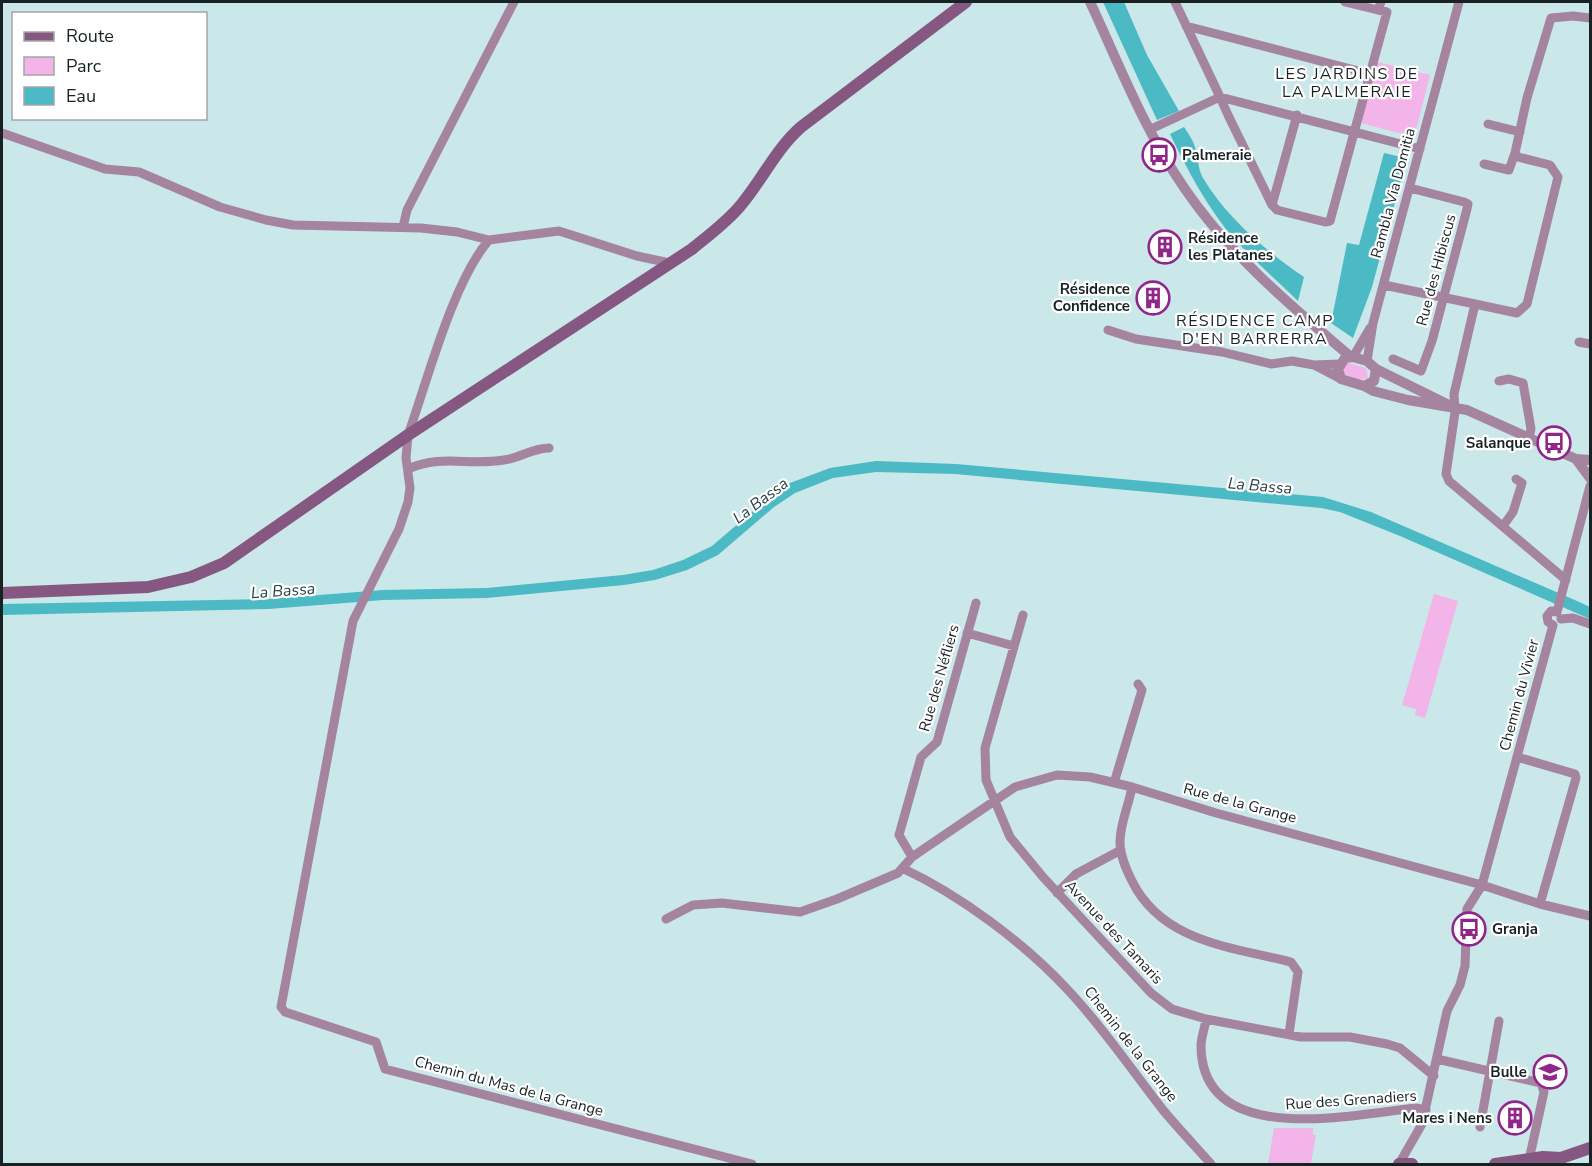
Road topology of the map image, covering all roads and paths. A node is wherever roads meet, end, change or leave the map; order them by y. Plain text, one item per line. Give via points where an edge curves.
1 (514, 2) edge
2 (966, 2) edge
3 (1090, 2) edge
4 (1175, 2) edge
5 (1345, 2) edge
6 (1459, 2) edge
7 (1379, 6) edge
8 (1590, 18) edge
9 (1186, 26) junction
10 (1370, 74) junction
11 (1220, 97) junction
12 (1297, 115) junction
13 (1488, 124) dead end
14 (1151, 129) junction
15 (1355, 131) junction
16 (2, 132) edge
17 (1520, 132) junction
18 (1420, 149) junction
19 (1515, 153) junction
20 (1484, 164) dead end
21 (1410, 188) junction
22 (1272, 205) junction
23 (403, 227) junction
24 (489, 240) junction
25 (670, 263) junction
26 (1384, 285) junction
27 (1444, 297) junction
28 (1475, 304) junction
29 (1373, 323) junction
30 (1108, 330) dead end
31 (1579, 342) dead end
32 (1590, 344) edge
33 (1346, 359) junction
34 (1393, 359) dead end
35 (1367, 361) junction
36 (1314, 365) junction
37 (1376, 369) junction
38 (1341, 379) junction
39 (1499, 381) dead end
40 (1364, 386) junction
41 (1412, 386) junction
42 (1408, 400) junction
43 (1455, 409) junction
44 (408, 435) junction
45 (1529, 437) junction
46 (549, 448) dead end
47 (408, 469) junction
48 (1589, 474) edge
49 (1516, 479) dead end
50 (1503, 526) junction
51 (1566, 580) junction
52 (2, 593) edge
53 (976, 603) dead end
54 (1559, 612) junction
55 (1023, 615) dead end
56 (1590, 624) edge
57 (967, 633) junction
58 (1014, 646) junction
59 (1138, 684) dead end
60 (1517, 757) junction
61 (1114, 783) junction
62 (1132, 787) junction
63 (993, 800) junction
64 (1121, 850) junction
65 (912, 857) junction
66 (902, 868) junction
67 (1482, 885) junction
68 (1057, 893) junction
69 (1539, 904) junction
70 (1590, 916) edge
71 (666, 919) dead end
72 (1206, 1019) junction
73 (1499, 1021) dead end
74 (1289, 1034) junction
75 (1437, 1059) junction
76 (1491, 1071) junction
77 (1434, 1076) junction
78 (1426, 1110) junction
79 (1480, 1127) dead end
80 (1411, 1142) junction
81 (1590, 1146) edge
82 (1539, 1161) edge
83 (752, 1164) edge
84 (1211, 1164) edge
85 (1399, 1164) edge
86 (1412, 1164) edge
87 (1496, 1164) edge

1 - 23 street via 408,210
2 - 25 main road via 801,127 787,140 741,206 720,227
3 - 14 street
4 - 9 street
5 - 7 street
6 - 18 street, Rambla Via Domitia
7 - 10 street via 1387,12
8 - 17 street via 1551,18
9 - 10 street
9 - 11 street
10 - 15 street
11 - 12 street
11 - 14 street
11 - 22 street
12 - 15 street
12 - 22 street
13 - 17 street
14 - 33 street via 1184,188 1244,263 1337,345
15 - 18 street
15 - 22 street via 1330,221 1277,210
16 - 23 street via 105,169 139,172 220,207 266,220 293,225
17 - 19 street
18 - 21 street, Rambla Via Domitia
19 - 20 street via 1509,170
19 - 28 street via 1550,165 1558,177 1527,304 1516,313
21 - 26 street, Rambla Via Domitia
21 - 27 street, Rue des Hibiscus via 1468,204
23 - 24 street via 457,232
24 - 25 street via 559,231
24 - 44 street via 459,292
25 - 44 main road
26 - 27 street
26 - 29 street, Rambla Via Domitia
27 - 28 street
27 - 34 street, Rue des Hibiscus via 1421,371
28 - 43 street via 1454,394
29 - 33 street, Rambla Via Domitia
29 - 35 street, Rambla Via Domitia
30 - 36 street via 1136,339 1271,364 1292,361
31 - 32 street
33 - 35 street
33 - 36 street
33 - 38 street
35 - 37 street
36 - 38 street
37 - 40 street via 1374,381
37 - 41 street
38 - 40 street
39 - 45 street via 1523,383
40 - 42 street
41 - 42 street
41 - 43 street
42 - 43 street
43 - 45 street via 1467,410
43 - 50 street via 1446,474 1449,481
44 - 47 street
44 - 52 main road via 224,563 191,577 148,587
45 - 48 street via 1576,459
46 - 47 street via 487,462 432,460
47 - 83 street, Chemin du Mas de la Grange via 408,502 399,529 353,621 281,1007 285,1012 376,1042 385,1069
48 - 51 street
49 - 50 street via 1522,483 1513,512
50 - 51 street
51 - 54 street
53 - 57 street, Rue des Néfliers
54 - 56 street
54 - 60 street, Chemin du Vivier via 1551,611 1547,616 1553,625
55 - 58 street, Avenue des Tamaris
57 - 58 street
57 - 65 street, Rue des Néfliers via 937,742 921,757 899,835
58 - 63 street, Avenue des Tamaris via 985,748 986,780
59 - 61 street via 1142,690
60 - 67 street, Chemin du Vivier
60 - 69 street via 1575,774 1576,778
61 - 62 street, Rue de la Grange
61 - 63 street, Rue de la Grange via 1057,775 1015,787
62 - 64 street via 1122,826
62 - 67 street, Rue de la Grange
63 - 65 street, Rue de la Grange
63 - 68 street, Avenue des Tamaris via 1010,837
64 - 68 street via 1076,873
64 - 74 street via 1137,890 1168,926 1193,937 1291,962 1298,972
65 - 66 street, Rue de la Grange
66 - 71 street via 800,912 722,903 693,906
66 - 84 street, Chemin de la Grange via 931,881 1013,939 1065,987
67 - 69 street, Rue de la Grange
67 - 75 street, Chemin du Vivier via 1467,909 1465,966 1447,1011
68 - 72 street, Avenue des Tamaris via 1160,1001 1172,1009
69 - 70 street, Rue de la Grange
72 - 74 street, Avenue des Tamaris
72 - 78 street, Rue des Grenadiers via 1201,1047 1207,1074 1220,1094 1250,1112 1300,1120
73 - 76 street
74 - 77 street, Avenue des Tamaris via 1350,1037 1401,1048
75 - 76 street
75 - 77 street, Chemin du Vivier
76 - 79 street
76 - 82 street via 1541,1083 1544,1092
77 - 78 street, Chemin du Vivier
78 - 80 street, Chemin du Vivier
80 - 85 street, Chemin du Vivier
80 - 86 street
81 - 82 main road via 1575,1155
82 - 87 main road
85 - 86 main road

